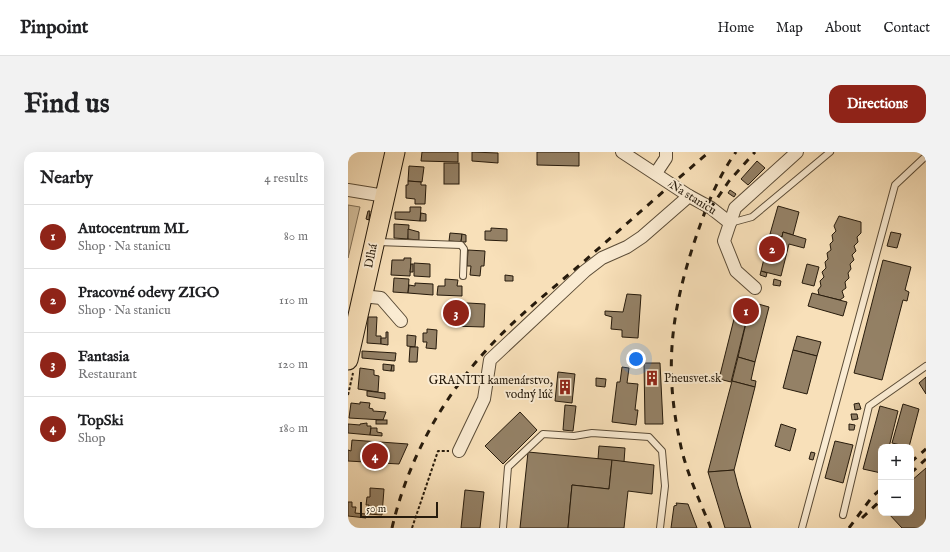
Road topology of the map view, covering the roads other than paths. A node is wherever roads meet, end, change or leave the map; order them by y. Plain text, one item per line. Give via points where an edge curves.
1 (395, 152) edge
2 (622, 152) edge
3 (666, 152) edge
4 (797, 152) edge
5 (830, 152) edge
6 (926, 156) edge
7 (656, 173) junction
8 (348, 190) edge
9 (385, 196) junction
10 (689, 196) junction
11 (730, 223) junction
12 (374, 241) junction
13 (463, 276) dead end
14 (755, 288) dead end
15 (362, 296) junction
16 (400, 321) dead end
17 (348, 360) edge
18 (926, 366) edge
19 (459, 451) road end
20 (843, 515) dead end
21 (503, 528) edge
22 (660, 528) edge
23 (802, 528) edge

1 - 9 main road, Dlhá
2 - 7 street, Na stanicu
3 - 7 street via 666,158
4 - 11 street, Na stanicu via 736,208
5 - 11 lane via 752,217
6 - 23 lane via 895,185
7 - 10 street, Na stanicu
8 - 9 street
9 - 12 main road, Dlhá
10 - 11 street, Na stanicu via 711,208
10 - 19 street via 632,244 591,266 490,360 484,399
11 - 14 street, Na stanicu via 724,241 736,271
12 - 13 lane via 461,245 464,249
12 - 15 main road, Dlhá
15 - 16 street via 381,298
15 - 17 main road, Dlhá
18 - 20 lane via 869,406
21 - 22 lane via 508,467 543,434 574,436 592,433 649,437 662,451 665,486

